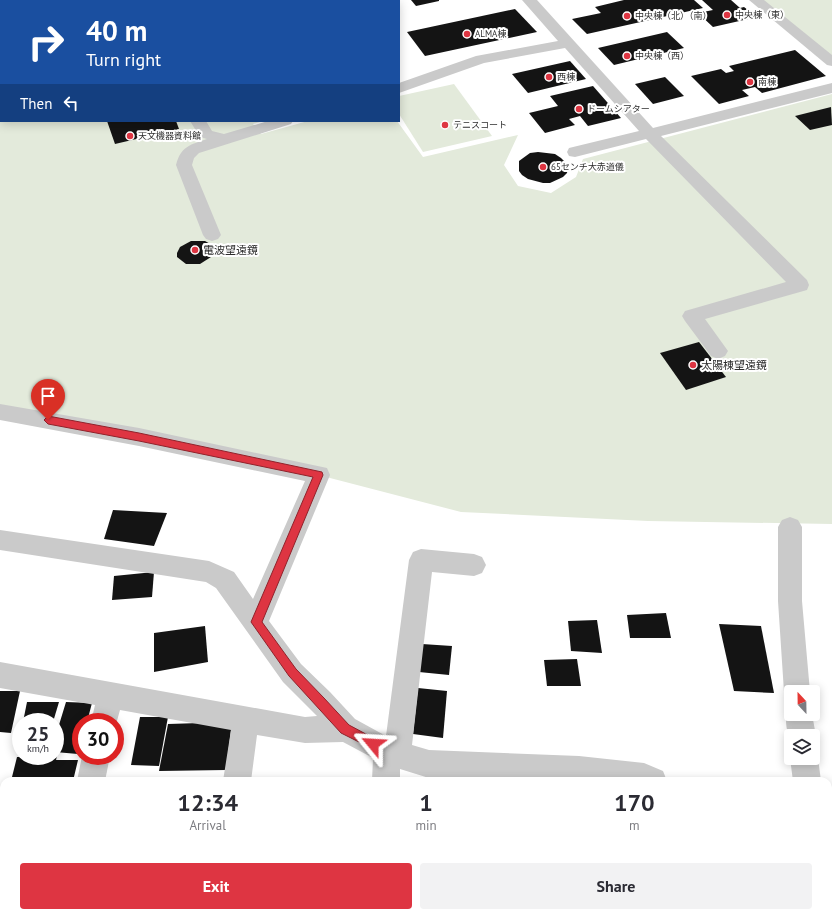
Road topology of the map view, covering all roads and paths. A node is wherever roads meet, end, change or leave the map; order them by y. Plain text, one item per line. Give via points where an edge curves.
1 (529, 0) edge
2 (756, 0) edge
3 (569, 43) junction
4 (832, 62) edge
5 (400, 88) edge
6 (832, 88) edge
7 (199, 122) edge
8 (282, 122) edge
9 (650, 134) junction
10 (223, 139) junction
11 (575, 152) dead end
12 (212, 235) dead end
13 (718, 351) dead end
14 (0, 412) edge
15 (790, 527) dead end
16 (0, 540) edge
17 (474, 564) dead end
18 (256, 622) junction
19 (0, 675) edge
20 (796, 685) edge
21 (110, 696) junction
22 (106, 713) edge
23 (246, 719) junction
24 (345, 729) junction
25 (392, 752) junction
26 (94, 765) edge
27 (805, 765) edge
28 (527, 774) edge
29 (92, 777) edge
30 (239, 777) edge
31 (387, 777) edge
32 (644, 777) edge
33 (806, 777) edge

1 - 3 street
2 - 4 street
3 - 5 street via 481,59
3 - 9 street
6 - 9 street
7 - 10 street via 206,134
8 - 10 street
9 - 11 street
9 - 13 street via 800,285 692,316
10 - 12 street via 193,149 186,157 184,165
14 - 18 street via 139,437 319,475
15 - 20 street via 790,601
16 - 18 street via 209,572 224,580
17 - 25 street via 421,560
18 - 24 street via 292,673
19 - 21 street
21 - 22 street
21 - 23 street
23 - 24 street via 305,730
23 - 30 street
24 - 25 street
25 - 28 street via 428,764
25 - 31 street
26 - 29 street
27 - 33 street
28 - 32 street via 593,772

